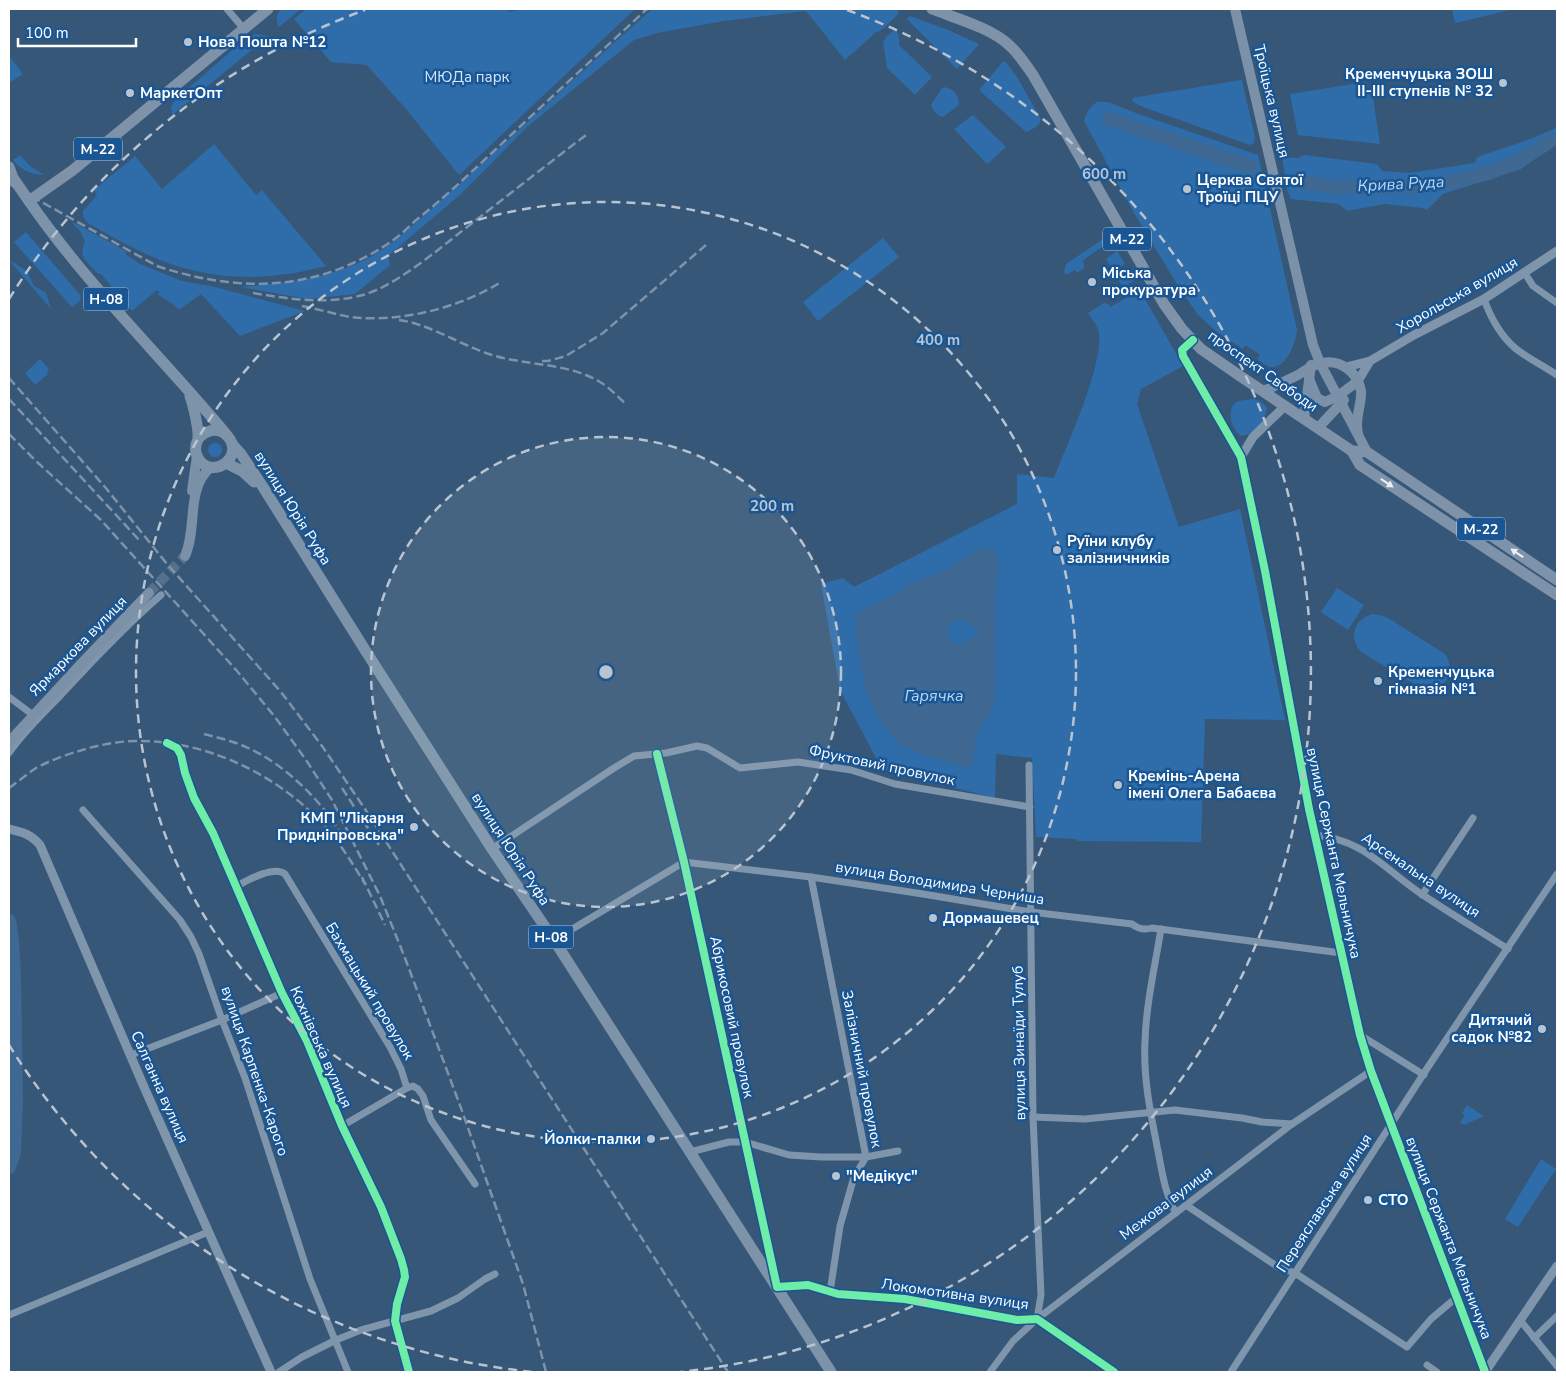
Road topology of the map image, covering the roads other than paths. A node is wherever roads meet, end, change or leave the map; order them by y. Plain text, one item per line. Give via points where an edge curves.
1 (227, 9) edge
2 (268, 9) edge
3 (932, 9) edge
4 (1235, 9) edge
5 (244, 29) junction
6 (9, 167) edge
7 (29, 201) junction
8 (1557, 251) edge
9 (1524, 272) junction
10 (1484, 298) junction
11 (1557, 303) edge
12 (1193, 340) junction
13 (1370, 361) junction
14 (1315, 365) junction
15 (1346, 367) junction
16 (1557, 376) edge
17 (1308, 378) junction
18 (1358, 381) junction
19 (189, 392) junction
20 (1263, 392) junction
21 (1315, 392) junction
22 (1336, 397) junction
23 (1285, 406) junction
24 (1304, 419) junction
25 (1318, 428) junction
26 (1359, 438) junction
27 (198, 439) junction
28 (229, 439) junction
29 (1352, 451) junction
30 (1367, 452) junction
31 (197, 456) junction
32 (1241, 456) junction
33 (226, 463) junction
34 (211, 467) junction
35 (272, 502) junction
36 (193, 505) junction
37 (185, 556) tunnel mouth
38 (1557, 580) edge
39 (149, 593) tunnel mouth
40 (160, 595) dead end
41 (1557, 596) edge
42 (9, 697) edge
43 (33, 715) junction
44 (9, 742) edge
45 (167, 743) dead end
46 (9, 754) edge
47 (657, 754) junction
48 (1029, 766) dead end
49 (1030, 807) junction
50 (83, 810) dead end
51 (1473, 818) dead end
52 (9, 829) edge
53 (1315, 835) junction
54 (492, 849) junction
55 (684, 862) junction
56 (1557, 874) edge
57 (811, 877) junction
58 (237, 886) junction
59 (1422, 894) junction
60 (1031, 912) junction
61 (1161, 929) junction
62 (554, 940) junction
63 (1508, 949) junction
64 (1341, 953) junction
65 (282, 994) junction
66 (222, 1020) junction
67 (1360, 1035) junction
68 (130, 1055) junction
69 (1371, 1070) junction
70 (1424, 1075) junction
71 (407, 1088) junction
72 (1150, 1113) junction
73 (1033, 1117) junction
74 (1292, 1124) junction
75 (1392, 1125) junction
76 (342, 1126) junction
77 (745, 1142) junction
78 (898, 1151) dead end
79 (690, 1152) junction
80 (866, 1157) junction
81 (474, 1184) dead end
82 (1186, 1205) junction
83 (1176, 1213) junction
84 (208, 1232) junction
85 (1557, 1266) edge
86 (1295, 1273) junction
87 (495, 1274) dead end
88 (777, 1287) junction
89 (830, 1292) junction
90 (1457, 1297) junction
91 (9, 1315) edge
92 (1557, 1316) edge
93 (1037, 1319) junction
94 (1520, 1320) junction
95 (395, 1321) junction
96 (1534, 1338) junction
97 (336, 1340) junction
98 (1427, 1365) dead end
99 (1557, 1366) edge
100 (271, 1372) edge
101 (279, 1372) edge
102 (348, 1372) edge
103 (409, 1372) edge
104 (831, 1372) edge
105 (990, 1372) edge
106 (1114, 1372) edge
107 (1231, 1372) edge
108 (1437, 1372) edge
109 (1485, 1372) edge

1 - 5 street
2 - 5 highway, М-22
3 - 12 highway, проспект Свободи / М-22 via 984,29 1018,54 1164,304
4 - 14 main road, Троїцька вулиця
5 - 7 highway, М-22 via 73,170
6 - 7 highway
7 - 19 main road, вулиця Юрія Руфа / Н-08 via 104,297
8 - 9 street, Хорольська вулиця
9 - 10 street, Хорольська вулиця
9 - 11 street via 1533,286
10 - 13 street, Хорольська вулиця
10 - 16 street via 1499,329 1515,347
12 - 20 highway, проспект Свободи / М-22
12 - 32 street, вулиця Сержанта Мельничука via 1182,350 1184,356
13 - 15 street
13 - 18 street
14 - 15 main road via 1331,362
14 - 17 main road
14 - 20 main road
14 - 22 main road
15 - 18 main road
17 - 21 main road
17 - 24 main road
18 - 22 main road
18 - 26 main road via 1361,390 1356,428
19 - 27 main road, Н-08
19 - 28 main road, вулиця Юрія Руфа / Н-08
20 - 23 highway, проспект Свободи / М-22
21 - 22 main road via 1321,401 1327,402
21 - 22 main road via 1317,386 1330,384
22 - 25 main road
22 - 26 main road
23 - 24 highway, проспект Свободи / М-22
23 - 32 street via 1253,437
24 - 25 highway, проспект Свободи / М-22
25 - 29 highway, проспект Свободи / М-22
26 - 30 main road
27 - 28 main road via 214,430
27 - 31 main road, Н-08
28 - 33 main road via 232,455
28 - 35 main road, вулиця Юрія Руфа / Н-08
29 - 30 highway
29 -> 41 highway, проспект Свободи / М-22 via 1360,465
38 -> 30 highway, М-22
31 - 34 main road
31 - 36 main road
32 - 53 street, вулиця Сержанта Мельничука
33 - 34 main road
33 - 35 main road, Н-08 via 242,470
34 - 36 main road via 199,482
35 - 54 main road, вулиця Юрія Руфа / Н-08
36 - 37 main road via 192,536
39 - 43 main road, Ярмаркова вулиця
40 - 46 street via 50,706
42 - 43 street
43 - 44 main road, Ярмаркова вулиця
45 - 58 street, Кохнівська вулиця via 177,748 181,755 194,798
47 - 49 street, Фруктовий провулок via 697,746 707,748 740,768 798,762 851,770 895,784
47 - 54 street, Фруктовий провулок via 634,756
47 - 55 street, Абрикосовий провулок
48 - 49 street, вулиця Зинаїди Тулуб
49 - 60 street, вулиця Зинаїди Тулуб
50 - 66 street, вулиця Карпенка-Карого via 184,926 199,954
51 - 59 street
52 - 68 street, Салганна вулиця via 30,835 40,845
53 - 59 street, Арсенальна вулиця via 1351,843
53 - 64 street, вулиця Сержанта Мельничука
54 - 62 main road, вулиця Юрія Руфа / Н-08
55 - 57 street, вулиця Володимира Черниша
55 - 62 street
55 - 77 street, Абрикосовий провулок
56 - 63 street, Переяславська вулиця
57 - 60 street, вулиця Володимира Черниша
57 - 80 street, Залізничний провулок
58 - 65 street, Кохнівська вулиця
58 - 71 street, Бахмацький провулок via 275,870 285,874 390,1047
59 - 63 street, Арсенальна вулиця
60 - 61 street, вулиця Володимира Черниша via 1132,924 1147,930
60 - 73 street, вулиця Зинаїди Тулуб
61 - 64 street, вулиця Володимира Черниша
61 - 72 street via 1145,1042
62 - 79 main road, вулиця Юрія Руфа / Н-08
63 - 70 street, Переяславська вулиця
64 - 67 street, вулиця Сержанта Мельничука
65 - 66 street
65 - 76 street, Кохнівська вулиця via 307,1041
66 - 68 street
66 - 97 street, вулиця Карпенка-Карого via 256,1108 310,1279
67 - 69 street, вулиця Сержанта Мельничука
67 - 70 street
68 - 84 street, Салганна вулиця
69 - 74 street, Межова вулиця
69 - 75 street, вулиця Сержанта Мельничука
70 - 75 street, Переяславська вулиця
71 - 76 street
71 - 81 street via 413,1086 423,1096 431,1120
72 - 73 street via 1084,1118
72 - 74 street via 1175,1110
72 - 83 street via 1166,1191
73 - 93 street, вулиця Зинаїди Тулуб via 1041,1295
74 - 82 street, Межова вулиця
75 - 86 street, Переяславська вулиця
75 - 90 street, вулиця Сержанта Мельничука
76 - 95 street, Кохнівська вулиця via 381,1207 403,1264 405,1277
77 - 79 street via 729,1142
77 - 80 street via 789,1155
77 - 88 street, Абрикосовий провулок
78 - 80 street
79 - 88 main road, вулиця Юрія Руфа / Н-08
80 - 89 street, Залізничний провулок via 854,1177 840,1226
82 - 83 street, Межова вулиця
82 - 86 street via 1278,1266
83 - 93 street, Межова вулиця
84 - 91 street
84 - 100 street, Салганна вулиця
85 - 94 street
86 - 90 street via 1408,1347 1431,1319
86 - 107 street, Переяславська вулиця
87 - 95 street via 431,1311
88 - 89 street, Локомотивна вулиця via 808,1285
88 - 104 main road, вулиця Юрія Руфа / Н-08
89 - 93 street, Локомотивна вулиця via 905,1299 1018,1320
90 - 109 street, вулиця Сержанта Мельничука
92 - 96 street
93 - 105 street, Межова вулиця via 1013,1341
93 - 106 street, Локомотивна вулиця
94 - 96 street
94 - 109 street
95 - 97 street
95 - 103 street, Кохнівська вулиця
96 - 99 street
97 - 101 street
97 - 102 street, вулиця Карпенка-Карого
98 - 108 street

